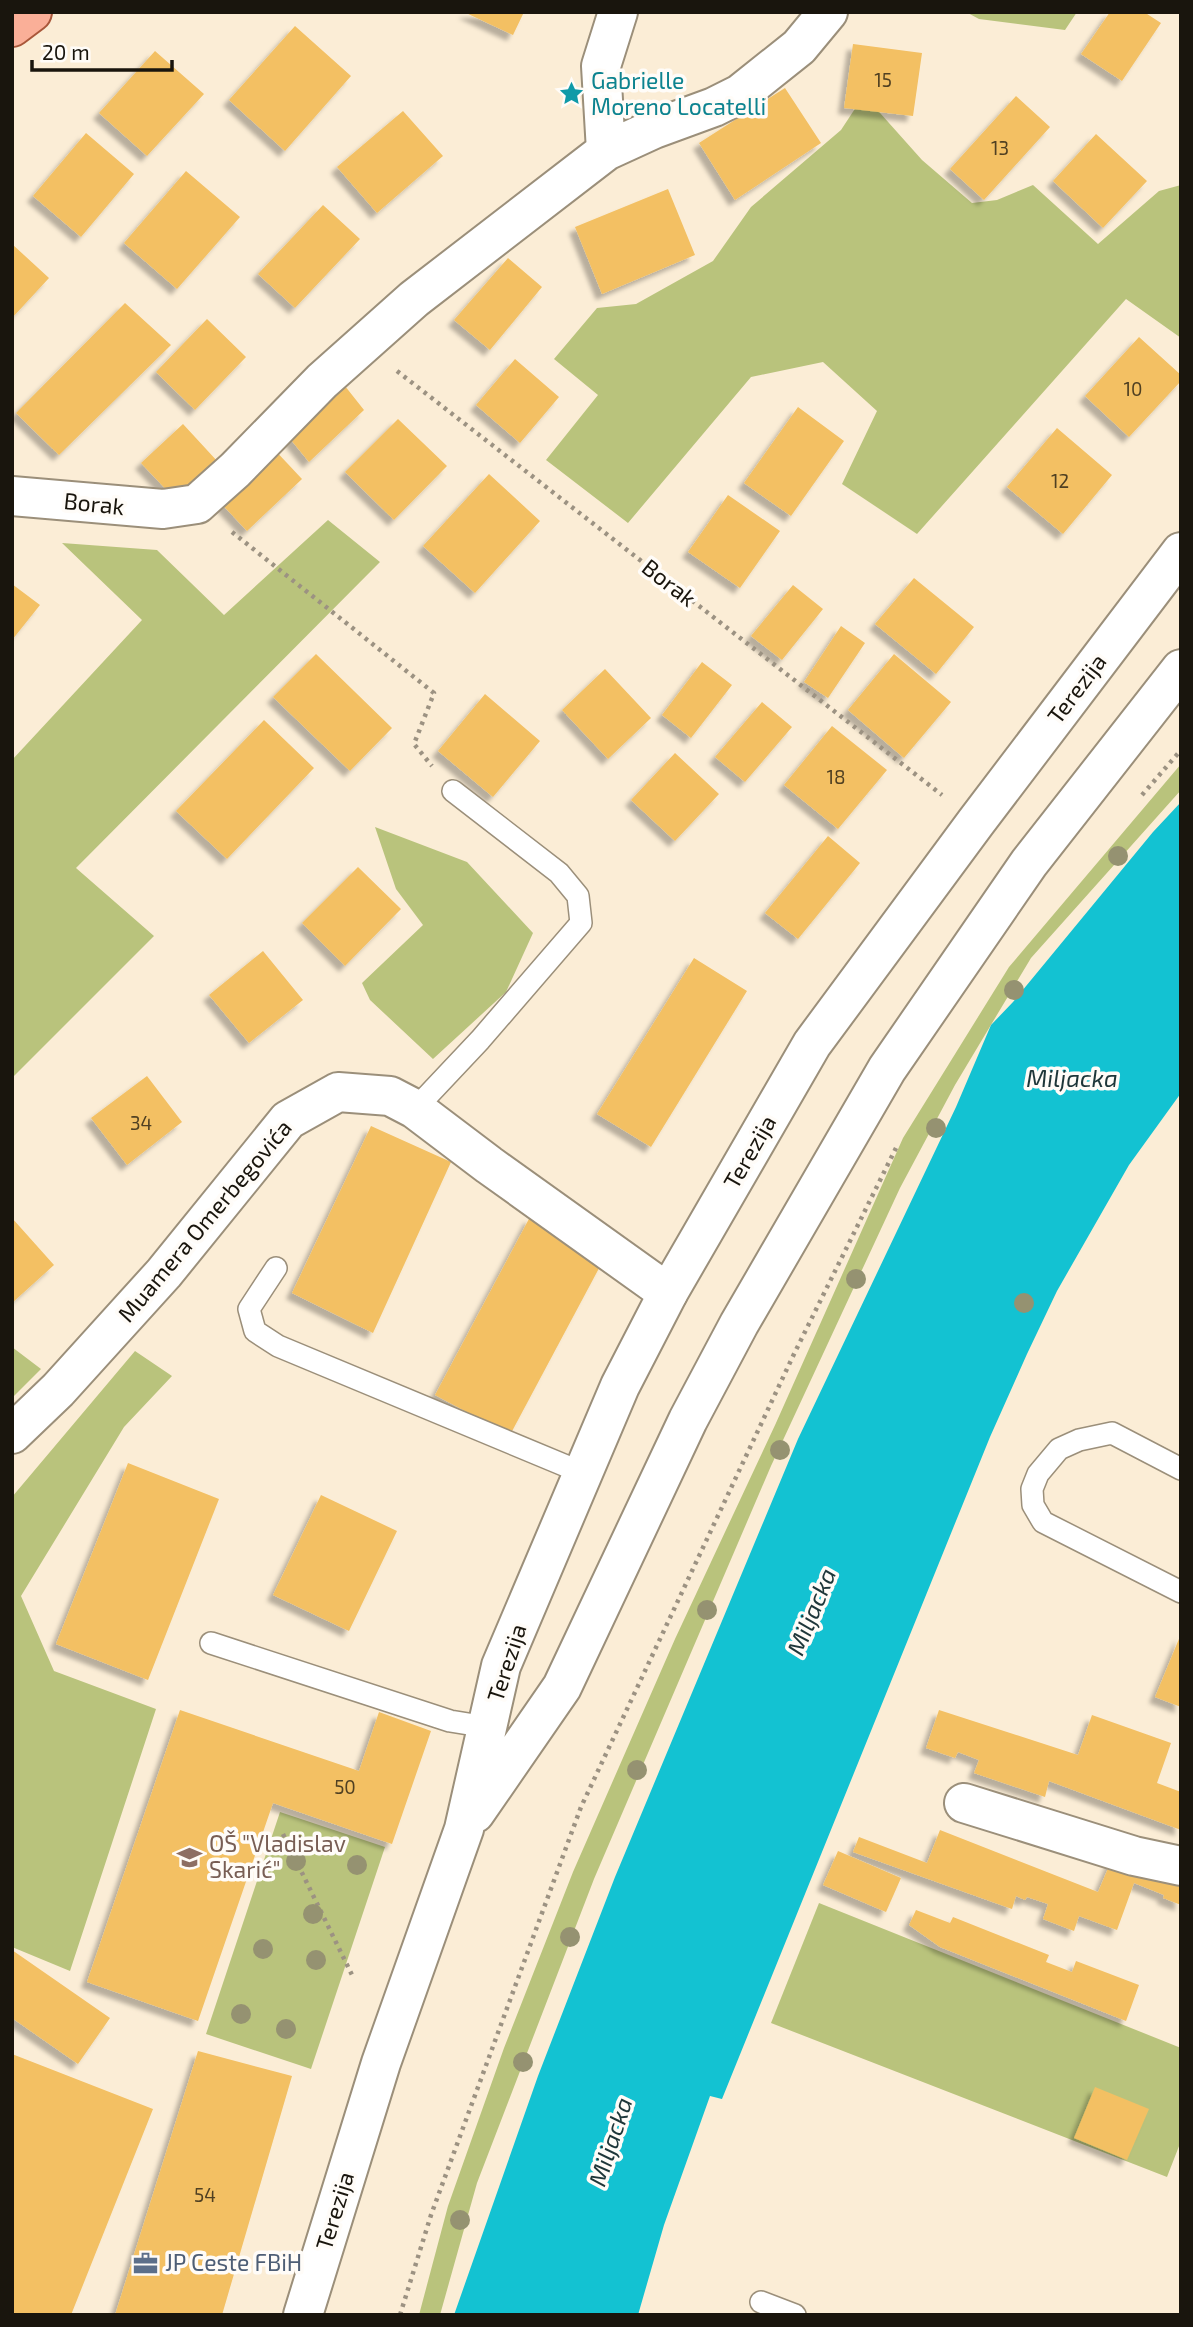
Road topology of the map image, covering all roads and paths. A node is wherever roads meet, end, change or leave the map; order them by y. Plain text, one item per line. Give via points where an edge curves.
1 (32, 12) edge
2 (618, 12) edge
3 (828, 12) edge
4 (12, 27) edge
5 (606, 151) junction
6 (362, 344) junction
7 (12, 496) edge
8 (197, 504) junction
9 (1181, 552) edge
10 (1181, 669) edge
11 (1181, 750) edge
12 (453, 791) joint
13 (1136, 802) dead end
14 (976, 822) junction
15 (415, 1109) junction
16 (898, 1143) dead end
17 (276, 1268) dead end
18 (668, 1293) junction
19 (12, 1434) edge
20 (1181, 1469) edge
21 (583, 1473) junction
22 (1181, 1592) edge
23 (211, 1643) dead end
24 (487, 1727) junction
25 (964, 1803) dead end
26 (464, 1829) junction
27 (283, 1834) dead end
28 (1181, 1866) edge
29 (353, 1977) dead end
30 (761, 2302) dead end
31 (303, 2315) edge
32 (400, 2315) edge
33 (796, 2315) edge

1 - 4 main road
2 - 5 main road via 601,66
3 - 5 main road via 799,47 740,94
5 - 6 main road
6 - 8 main road
6 - 14 path, Borak
7 - 8 main road, Borak via 129,508
8 - 12 path via 434,693 414,744
9 - 14 main road, Terezija
10 - 26 main road, Terezija via 1029,863 887,1069 688,1420 562,1687
11 - 13 path
12 - 15 lane via 559,873 578,896 581,923
14 - 18 main road, Terezija via 812,1044
15 - 18 main road, Muamera Omerbegovića
15 - 19 main road, Muamera Omerbegovića via 390,1096 338,1092 288,1120 164,1273
16 - 32 path via 581,1807 431,2215
17 - 21 lane via 249,1309 255,1331 278,1346
18 - 21 main road, Terezija via 620,1386
20 - 22 lane via 1112,1433 1059,1449 1032,1489 1033,1505 1043,1522
21 - 24 main road, Terezija via 501,1666
23 - 24 lane via 450,1721
24 - 26 main road, Terezija
25 - 28 main road via 1134,1856
26 - 31 main road, Terezija via 381,2063
27 - 29 path
30 - 33 lane

